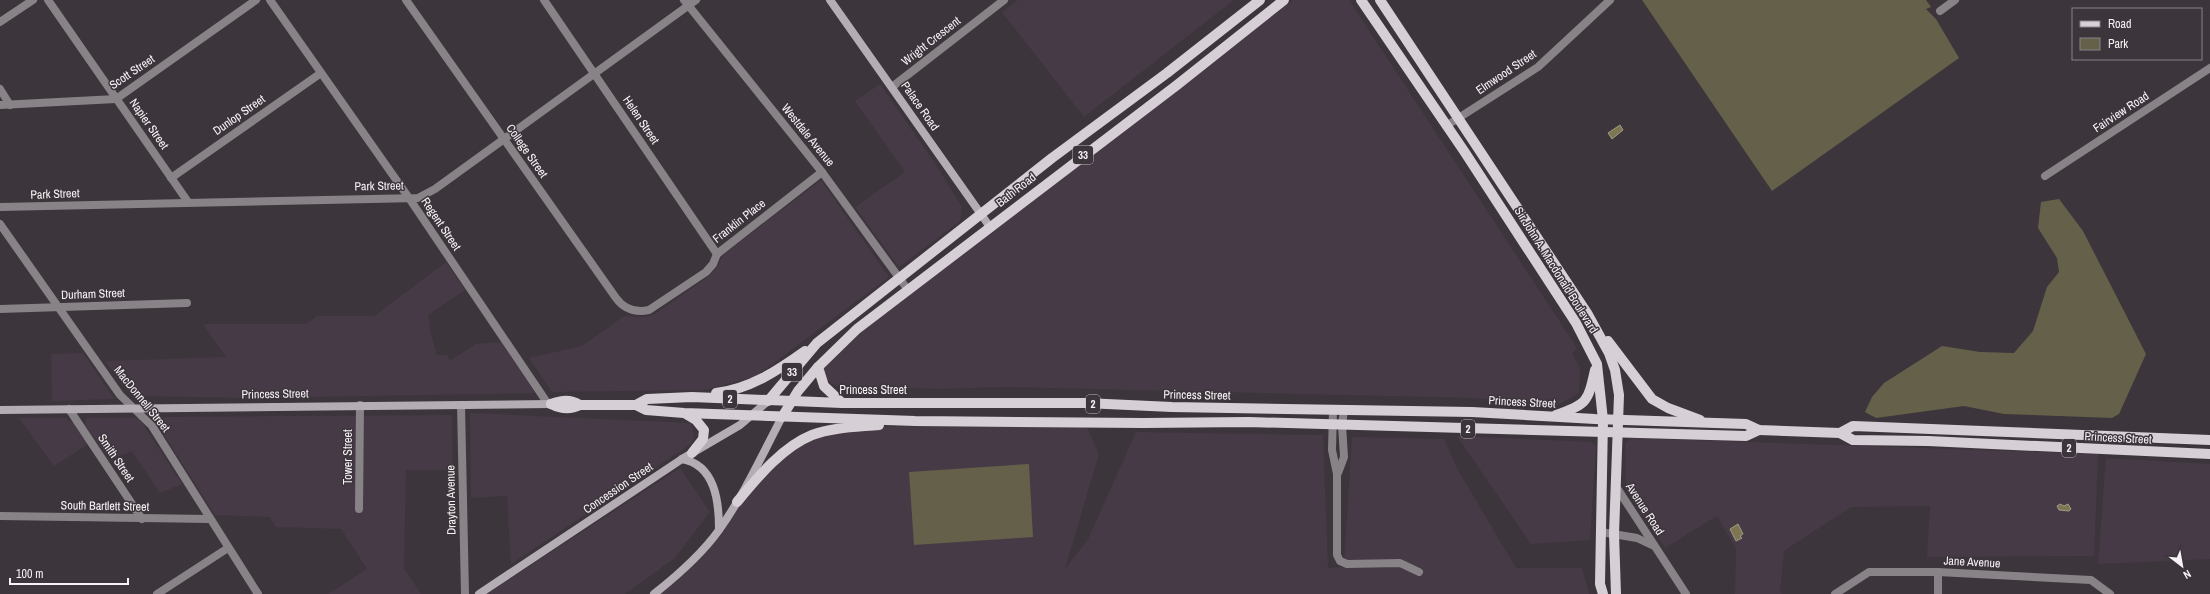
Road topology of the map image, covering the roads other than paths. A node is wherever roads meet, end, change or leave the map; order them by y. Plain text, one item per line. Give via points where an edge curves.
1 (33, 0) edge
2 (48, 0) edge
3 (256, 0) edge
4 (270, 0) edge
5 (406, 0) edge
6 (544, 0) edge
7 (696, 0) edge
8 (830, 0) edge
9 (1004, 0) edge
10 (1284, 0) edge
11 (1361, 0) edge
12 (1380, 0) edge
13 (1610, 0) edge
14 (1955, 0) edge
15 (1256, 2) edge
16 (686, 3) edge
17 (1940, 11) dead end
18 (0, 22) edge
19 (2210, 68) edge
20 (321, 73) junction
21 (595, 73) junction
22 (892, 87) junction
23 (0, 89) edge
24 (116, 98) junction
25 (0, 105) edge
26 (10, 105) junction
27 (1458, 119) junction
28 (1446, 126) junction
29 (504, 139) junction
30 (822, 172) junction
31 (2045, 176) dead end
32 (171, 178) junction
33 (409, 198) junction
34 (188, 202) junction
35 (0, 208) edge
36 (981, 214) junction
37 (0, 224) edge
38 (990, 227) junction
39 (717, 254) junction
40 (900, 279) junction
41 (908, 290) junction
42 (187, 303) dead end
43 (59, 307) junction
44 (0, 309) edge
45 (633, 310) joint
46 (1587, 313) junction
47 (817, 343) junction
48 (1597, 364) junction
49 (818, 367) junction
50 (692, 397) junction
51 (768, 401) junction
52 (792, 401) junction
53 (842, 403) junction
54 (550, 404) junction
55 (360, 405) junction
56 (636, 405) junction
57 (461, 406) junction
58 (69, 409) junction
59 (135, 409) junction
60 (0, 410) edge
61 (1333, 410) junction
62 (1344, 410) junction
63 (684, 413) junction
64 (750, 416) junction
65 (1550, 417) junction
66 (782, 418) junction
67 (1603, 420) junction
68 (1620, 420) junction
69 (915, 421) junction
70 (1708, 423) junction
71 (1337, 425) junction
72 (1929, 428) junction
73 (1759, 430) junction
74 (1619, 432) junction
75 (1603, 433) junction
76 (1840, 433) junction
77 (2210, 440) edge
78 (1928, 441) junction
79 (692, 453) junction
80 (2210, 454) edge
81 (682, 459) junction
82 (1615, 484) junction
83 (737, 502) junction
84 (359, 509) dead end
85 (0, 516) edge
86 (142, 519) junction
87 (210, 519) junction
88 (719, 530) junction
89 (1601, 532) junction
90 (1614, 534) junction
91 (1654, 546) junction
92 (228, 548) junction
93 (1419, 572) dead end
94 (1938, 572) junction
95 (157, 594) edge
96 (258, 594) edge
97 (466, 594) edge
98 (479, 594) edge
99 (654, 594) edge
100 (1602, 594) edge
101 (1616, 594) edge
102 (1686, 594) edge
103 (1836, 594) edge
104 (1938, 594) edge
105 (2110, 594) edge

1 - 18 street
2 - 24 street, Napier Street
3 - 24 street, Scott Street
4 - 20 street, Regent Street
5 - 29 street, College Street
6 - 21 street, Helen Street
7 - 16 street, Park Street
8 - 22 main road, Palace Road
9 - 22 street, Wright Crescent
10 - 38 main road, Bath Road / 33
11 - 28 main road, Sir John A. Macdonald Boulevard
12 - 27 main road, Sir John A. Macdonald Boulevard
13 - 27 street, Elmwood Street via 1538,67
14 - 17 street
15 - 36 main road, Bath Road / 33
16 - 21 street, Park Street
16 - 30 street, Westdale Avenue
19 - 31 street, Fairview Road
20 - 32 street, Dunlop Street
20 - 33 street, Regent Street
21 - 29 street, Park Street
21 - 39 street, Helen Street
22 - 36 main road, Palace Road
23 - 26 street
24 - 26 street, Scott Street
24 - 32 street, Napier Street
25 - 26 street, Scott Street
27 - 28 street, Elmwood Street
27 - 46 main road, Sir John A. Macdonald Boulevard
28 - 48 main road, Sir John A. Macdonald Boulevard via 1576,323
29 - 33 street, Park Street via 435,189 418,198
29 - 45 street, College Street via 618,301
30 - 39 street, Franklin Place
30 - 40 street, Westdale Avenue
32 - 34 street, Napier Street
33 - 34 street, Park Street
33 - 54 street, Regent Street
34 - 35 street, Park Street
36 - 38 main road, Palace Road
36 - 40 main road, Bath Road / 33
37 - 43 street, MacDonnell Street
38 - 41 main road, Bath Road / 33
39 - 45 street, Franklin Place via 706,272 654,308 644,311
40 - 41 street, Westdale Avenue
40 - 47 main road, Bath Road / 33
41 - 49 main road, Bath Road / 33 via 857,329
42 - 43 street, Durham Street
43 - 44 street, Durham Street
43 - 59 street, MacDonnell Street via 120,395
46 - 68 main road, Sir John A. Macdonald Boulevard via 1609,353 1615,370
46 - 70 main road via 1652,399
47 - 50 main road via 777,370 740,389
47 - 51 main road, Bath Road / 33
48 - 65 main road via 1589,394 1579,408
48 - 67 main road, Sir John A. Macdonald Boulevard
49 - 52 main road, Bath Road / 33
49 - 53 main road via 824,386
50 - 51 main road, Princess Street / 2
50 - 56 main road, Princess Street / 2 via 647,399
51 - 52 main road, Princess Street / 2
51 - 64 main road, Concession Street / 33
52 - 53 main road, Princess Street / 2
52 - 66 main road, Bath Road / 33
53 - 61 main road, Princess Street / 2 via 1085,403 1172,408
54 - 56 main road, Princess Street / 2 via 572,400 580,405
54 - 57 main road, Princess Street / 2
55 - 57 main road, Princess Street / 2
55 - 59 main road, Princess Street / 2
55 - 84 street, Tower Street
56 - 63 main road, Princess Street / 2 via 646,410
57 - 97 street, Drayton Avenue
58 - 59 main road, Princess Street / 2
58 - 60 main road, Princess Street / 2
58 - 86 street, Smith Street
59 - 87 street, MacDonnell Street via 152,426
61 - 62 main road, Princess Street / 2
61 - 71 street
62 - 65 main road, Princess Street / 2 via 1472,412
62 - 71 street
63 - 64 main road, Princess Street / 2
63 - 79 main road via 696,420 704,430 703,439
64 - 66 main road, Princess Street / 2
64 - 79 main road, Concession Street via 740,425
65 - 67 main road, Princess Street / 2
66 - 69 main road, Princess Street / 2
66 - 83 main road
67 - 68 main road, Princess Street / 2
67 - 75 main road, Sir John A. Macdonald Boulevard
68 - 70 main road, Princess Street / 2
68 - 74 main road, Sir John A. Macdonald Boulevard
69 - 71 main road, Princess Street / 2
69 - 83 main road via 826,431 804,439 768,465
70 - 73 main road, Princess Street / 2 via 1746,424
71 - 75 main road, Princess Street / 2
71 - 93 street via 1332,450 1338,474 1337,555 1340,561 1348,564 1400,563
72 - 76 main road, Princess Street / 2 via 1853,426
72 - 77 main road, Princess Street / 2
72 - 78 main road
73 - 74 main road, Princess Street / 2 via 1746,436
73 - 76 main road, Princess Street / 2
74 - 75 main road, Princess Street / 2
74 - 82 main road, Sir John A. Macdonald Boulevard
75 - 89 main road, Sir John A. Macdonald Boulevard
76 - 78 main road, Princess Street / 2 via 1853,440
78 - 80 main road, Princess Street / 2
79 - 81 main road, Concession Street
81 - 88 main road via 699,465 715,488 719,506
81 - 98 main road, Concession Street
82 - 90 main road, Sir John A. Macdonald Boulevard
82 - 91 street, Avenue Road
83 - 88 main road
85 - 86 street, South Bartlett Street
86 - 87 street, South Bartlett Street
87 - 92 street, MacDonnell Street
88 - 99 main road
89 - 90 street, Avenue Road
89 - 100 main road, Sir John A. Macdonald Boulevard
90 - 91 street, Avenue Road via 1637,538
90 - 101 main road, Sir John A. Macdonald Boulevard
91 - 102 street, Avenue Road
92 - 95 street
92 - 96 street, MacDonnell Street
94 - 103 street, Jane Avenue via 1869,572
94 - 104 street
94 - 105 street, Jane Avenue via 2091,580

